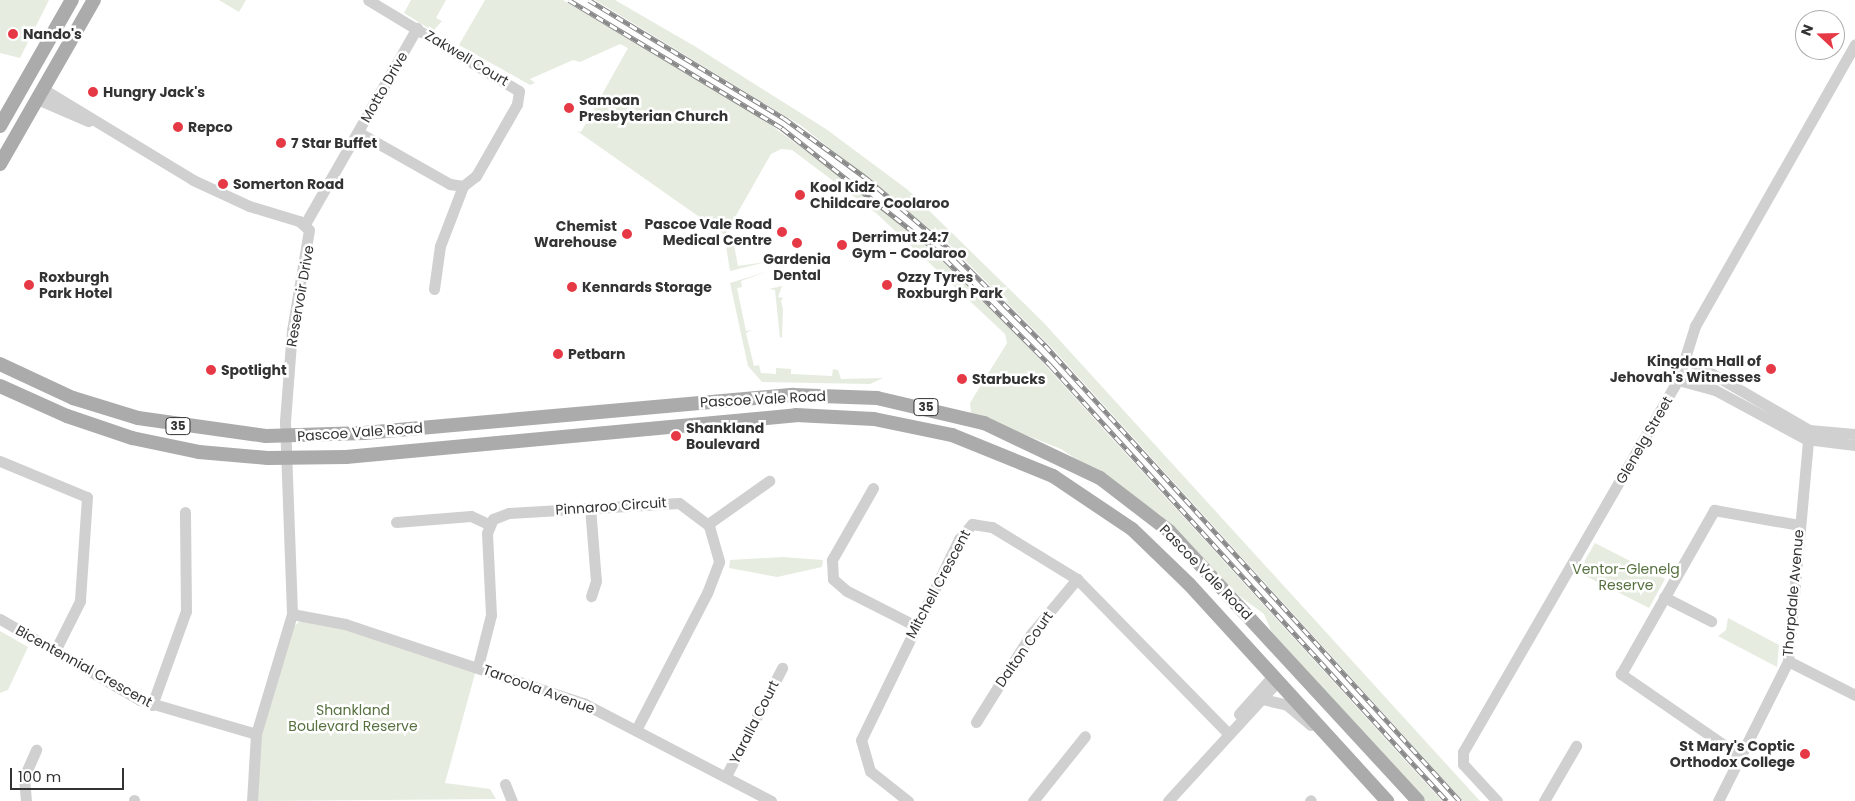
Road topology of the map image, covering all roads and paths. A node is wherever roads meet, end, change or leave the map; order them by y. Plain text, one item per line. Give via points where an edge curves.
1 (72, 0) edge
2 (94, 0) edge
3 (368, 0) edge
4 (417, 28) junction
5 (1855, 44) edge
6 (24, 85) junction
7 (40, 94) junction
8 (0, 126) edge
9 (358, 132) junction
10 (0, 164) edge
11 (463, 186) junction
12 (305, 224) junction
13 (434, 289) dead end
14 (1685, 358) junction
15 (0, 364) edge
16 (1678, 380) junction
17 (0, 386) edge
18 (74, 398) junction
19 (737, 399) junction
20 (739, 419) junction
21 (80, 421) junction
22 (1855, 434) edge
23 (1808, 435) junction
24 (286, 437) junction
25 (1855, 446) edge
26 (287, 458) junction
27 (0, 462) edge
28 (771, 482) dead end
29 (874, 487) dead end
30 (590, 507) junction
31 (185, 512) dead end
32 (394, 522) dead end
33 (488, 524) junction
34 (708, 524) junction
35 (1798, 526) junction
36 (1077, 579) junction
37 (590, 597) dead end
38 (1664, 597) junction
39 (292, 614) junction
40 (0, 619) edge
41 (1711, 621) dead end
42 (916, 626) junction
43 (55, 651) junction
44 (1291, 662) junction
45 (1788, 662) junction
46 (478, 666) junction
47 (782, 666) dead end
48 (1275, 678) junction
49 (1855, 695) edge
50 (1262, 699) junction
51 (152, 705) junction
52 (974, 723) dead end
53 (636, 730) junction
54 (1323, 731) junction
55 (1228, 733) junction
56 (256, 734) junction
57 (1087, 735) dead end
58 (1576, 746) dead end
59 (36, 750) dead end
60 (1740, 756) junction
61 (726, 776) junction
62 (505, 782) dead end
63 (26, 801) edge
64 (252, 801) edge
65 (512, 801) edge
66 (771, 801) edge
67 (908, 801) edge
68 (1032, 801) edge
69 (1168, 801) edge
70 (1387, 801) edge
71 (1418, 801) edge
72 (1497, 801) edge
73 (1544, 801) edge
74 (1718, 801) edge

1 - 6 main road
2 - 7 main road
3 - 4 street, Zakwell Court
4 - 9 street, Motto Drive
4 - 11 street, Zakwell Court via 519,91 518,104 476,176
5 - 14 street, Glenelg Street via 1695,326
6 - 7 main road
6 - 8 main road
7 - 10 main road
7 - 12 street, Reservoir Drive via 71,105 90,122 228,197
9 - 11 street via 450,184
9 - 12 street, Motto Drive
11 - 13 street via 440,246
12 - 24 street, Reservoir Drive via 311,242 293,323
14 - 16 street, Glenelg Street
14 - 23 street
15 - 18 main road, Pascoe Vale Road / 35
16 - 23 street via 1715,390
16 - 72 street, Glenelg Street via 1463,752 1464,764
17 - 21 main road, Pascoe Vale Road / 35
18 - 21 main road
18 - 24 main road, Pascoe Vale Road / 35 via 166,424
19 - 20 main road
19 - 24 main road, Pascoe Vale Road / 35
19 - 44 main road, Pascoe Vale Road / 35 via 822,394 916,405 984,423 1044,448 1100,478 1161,525
20 - 26 main road, Pascoe Vale Road / 35
20 - 48 main road, Pascoe Vale Road / 35 via 832,415 901,423 969,440 1029,464 1132,529
21 - 26 main road, Pascoe Vale Road / 35 via 178,449
22 - 23 street
23 - 25 street
23 - 35 street, Thorpdale Avenue
24 - 26 street, Reservoir Drive
26 - 39 street
27 - 43 street via 87,497 80,602
28 - 34 street
29 - 42 street via 832,560 833,579 847,591
30 - 33 street, Pinnaroo Circuit via 508,513
30 - 34 street, Pinnaroo Circuit via 670,501 690,508
30 - 37 street via 596,581
31 - 51 street via 186,611
32 - 33 street via 471,516
33 - 46 street via 491,615
34 - 53 street, Pinnaroo Circuit via 718,545 715,576
35 - 38 street via 1714,510
35 - 45 street, Thorpdale Avenue
36 - 42 street, Mitchell Crescent via 992,527 972,524 959,539
36 - 52 street, Dalton Court via 1032,634
36 - 55 street, Mitchell Crescent
38 - 41 street
38 - 60 street via 1621,674
39 - 46 street, Tarcoola Avenue via 345,624
39 - 56 street
40 - 43 street, Bicentennial Crescent
42 - 67 street, Mitchell Crescent via 861,740 870,771
43 - 51 street, Bicentennial Crescent
44 - 48 main road
44 - 71 main road, Pascoe Vale Road / 35
45 - 49 street
45 - 60 street, Thorpdale Avenue
46 - 53 street, Tarcoola Avenue via 583,702
47 - 61 street, Yaralla Court
48 - 50 street
48 - 54 main road, Pascoe Vale Road / 35
48 - 55 street
50 - 54 street via 1287,705
50 - 55 street
51 - 56 street, Bicentennial Crescent
53 - 61 street, Tarcoola Avenue
54 - 70 main road, Pascoe Vale Road / 35
55 - 69 street
56 - 64 street
57 - 68 street
58 - 73 street
59 - 63 street via 24,777
60 - 74 street, Thorpdale Avenue
61 - 66 street, Tarcoola Avenue
62 - 65 street

